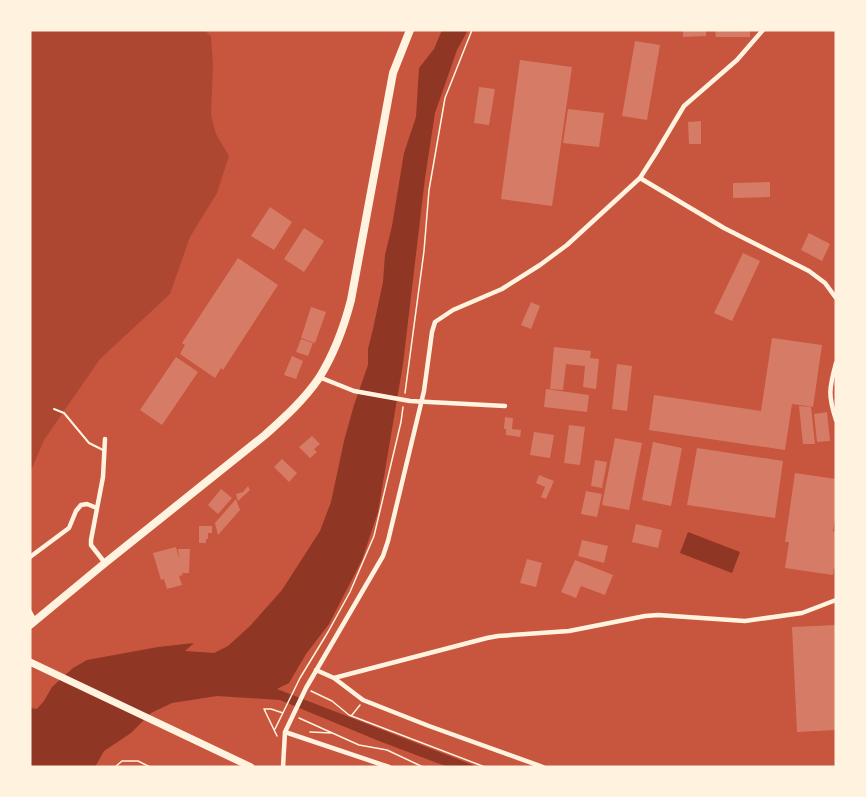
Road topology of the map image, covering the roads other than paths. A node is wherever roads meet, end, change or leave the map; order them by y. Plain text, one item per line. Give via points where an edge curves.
1 (410, 30) edge
2 (763, 30) edge
3 (639, 178) junction
4 (836, 298) edge
5 (836, 363) edge
6 (319, 377) junction
7 (421, 402) junction
8 (505, 406) dead end
9 (54, 409) dead end
10 (836, 420) edge
11 (105, 439) dead end
12 (105, 451) junction
13 (97, 508) junction
14 (30, 557) edge
15 (105, 563) junction
16 (836, 600) edge
17 (30, 612) edge
18 (33, 623) edge
19 (32, 664) edge
20 (316, 670) junction
21 (334, 678) junction
22 (286, 731) junction
23 (252, 767) edge
24 (283, 767) edge
25 (389, 767) edge
26 (543, 767) edge

1 - 6 main road via 393,73 345,324
2 - 3 street via 737,60 684,106
3 - 4 street via 724,228 809,271
3 - 7 street via 540,265 435,322
5 - 10 street via 830,387
6 - 7 street via 354,391
6 - 15 main road via 265,435
7 - 8 street
7 - 20 street via 383,556
9 - 12 lane via 64,413 89,443
11 - 12 street
12 - 13 street
13 - 14 street via 81,505 69,528
13 - 15 street via 91,544
15 - 18 main road
16 - 21 street via 802,613 745,621 658,615 569,631 498,636
17 - 18 street
19 - 23 main road
20 - 21 street
20 - 22 street
21 - 26 street via 363,700
22 - 24 street
22 - 25 street

